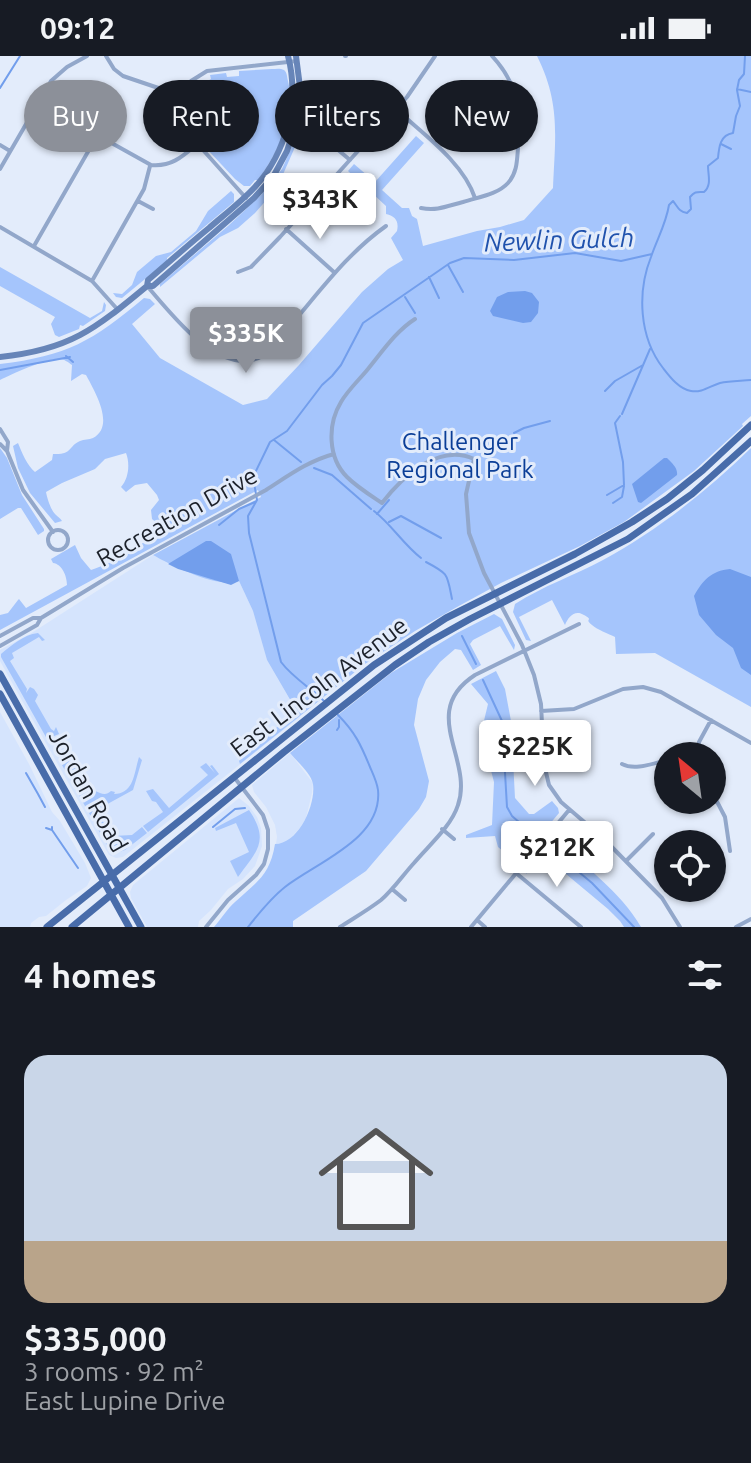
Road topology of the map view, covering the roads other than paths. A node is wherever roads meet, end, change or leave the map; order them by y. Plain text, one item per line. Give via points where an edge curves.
1 (87, 56) edge
2 (106, 56) edge
3 (435, 56) edge
4 (492, 56) edge
5 (293, 59) edge
6 (52, 80) edge
7 (193, 80) edge
8 (292, 80) edge
9 (509, 80) edge
10 (143, 83) edge
11 (409, 94) edge
12 (409, 121) edge
13 (24, 126) edge
14 (0, 145) edge
15 (10, 151) junction
16 (88, 152) edge
17 (127, 152) edge
18 (186, 152) edge
19 (204, 152) edge
20 (278, 152) edge
21 (341, 152) edge
22 (357, 152) edge
23 (518, 152) edge
24 (350, 160) junction
25 (151, 165) junction
26 (0, 169) edge
27 (475, 198) junction
28 (247, 199) junction
29 (138, 201) junction
30 (421, 208) dead end
31 (153, 209) dead end
32 (386, 226) dead end
33 (0, 227) edge
34 (286, 229) junction
35 (34, 246) junction
36 (238, 272) dead end
37 (335, 273) junction
38 (92, 281) junction
39 (147, 286) junction
40 (118, 310) junction
41 (415, 319) dead end
42 (0, 357) edge
43 (749, 427) edge
44 (0, 429) edge
45 (751, 441) edge
46 (0, 444) edge
47 (7, 451) junction
48 (334, 454) junction
49 (53, 532) junction
50 (495, 593) junction
51 (500, 603) junction
52 (41, 618) junction
53 (579, 624) dead end
54 (0, 636) edge
55 (0, 646) edge
56 (524, 651) junction
57 (0, 674) edge
58 (0, 694) edge
59 (541, 711) junction
60 (711, 720) junction
61 (699, 742) edge
62 (751, 743) edge
63 (654, 763) edge
64 (622, 764) dead end
65 (234, 777) junction
66 (241, 787) junction
67 (569, 810) junction
68 (724, 814) edge
69 (442, 829) junction
70 (653, 834) dead end
71 (454, 839) dead end
72 (730, 851) dead end
73 (626, 861) junction
74 (516, 873) junction
75 (112, 875) junction
76 (104, 882) junction
77 (119, 888) junction
78 (392, 889) junction
79 (111, 895) junction
80 (405, 900) dead end
81 (751, 919) edge
82 (477, 920) junction
83 (47, 927) edge
84 (72, 927) edge
85 (129, 927) edge
86 (141, 927) edge
87 (206, 927) edge
88 (340, 927) edge
89 (471, 927) edge
90 (485, 927) edge
91 (581, 927) edge
92 (680, 927) edge
93 (736, 927) edge

1 - 6 street
2 - 10 street via 123,76
3 - 11 street
4 - 9 street
5 - 7 street via 207,71
5 - 8 street
12 - 27 street via 454,163
13 - 15 street
14 - 15 street
15 - 26 street
16 - 35 street
17 - 25 street
18 - 25 street via 172,163
19 - 28 street
20 - 28 street
21 - 24 street
22 - 24 street
23 - 27 street via 510,180
24 - 34 street
25 - 29 street
27 - 30 street via 434,210
28 - 39 street
29 - 31 street
29 - 38 street
32 - 37 street
33 - 35 street
34 - 36 street via 251,267
34 - 37 street
35 - 38 street
37 - 39 street via 270,350 245,361 229,358 192,335
38 - 40 street
39 - 40 street
40 - 42 street via 63,344
41 - 48 street via 339,405 332,429
43 - 50 main road, East Lincoln Avenue via 695,477 632,522
44 - 47 street
45 - 51 main road, East Lincoln Avenue via 692,494 628,539
46 - 47 street
47 - 49 street via 23,490
48 - 50 street via 346,476 382,503 431,460 457,455 474,459 466,494 467,524
48 - 52 street, Recreation Drive via 286,475
49 - 49 street via 49,545 62,548 66,535
50 - 51 street
50 - 65 main road, East Lincoln Avenue via 388,655
51 - 56 street
51 - 66 main road, East Lincoln Avenue via 395,665
52 - 54 street, Recreation Drive
52 - 55 street, Recreation Drive
53 - 56 street
56 - 59 street
56 - 69 street via 471,677 452,701 448,724 461,789 456,809
57 - 75 main road, Jordan Road
58 - 76 main road, Jordan Road
59 - 60 street via 574,709 638,687 661,692
59 - 67 street via 547,780
60 - 61 street
60 - 62 street
63 - 64 street
65 - 66 street
65 - 75 main road, East Lincoln Avenue
66 - 77 main road, East Lincoln Avenue
66 - 87 street via 266,821 267,854 256,875
67 - 73 street
67 - 74 street
68 - 72 street
69 - 71 street
69 - 78 street
70 - 73 street
73 - 92 street via 665,901
74 - 82 street
74 - 91 street
75 - 76 main road, East Lincoln Avenue
75 - 77 main road, Jordan Road
76 - 79 main road, Jordan Road
76 - 83 main road, East Lincoln Avenue
77 - 79 main road, East Lincoln Avenue
77 - 86 main road, Jordan Road
78 - 80 street
78 - 88 street
79 - 84 main road, East Lincoln Avenue
79 - 85 main road, Jordan Road
81 - 93 street
82 - 89 street
82 - 90 street

